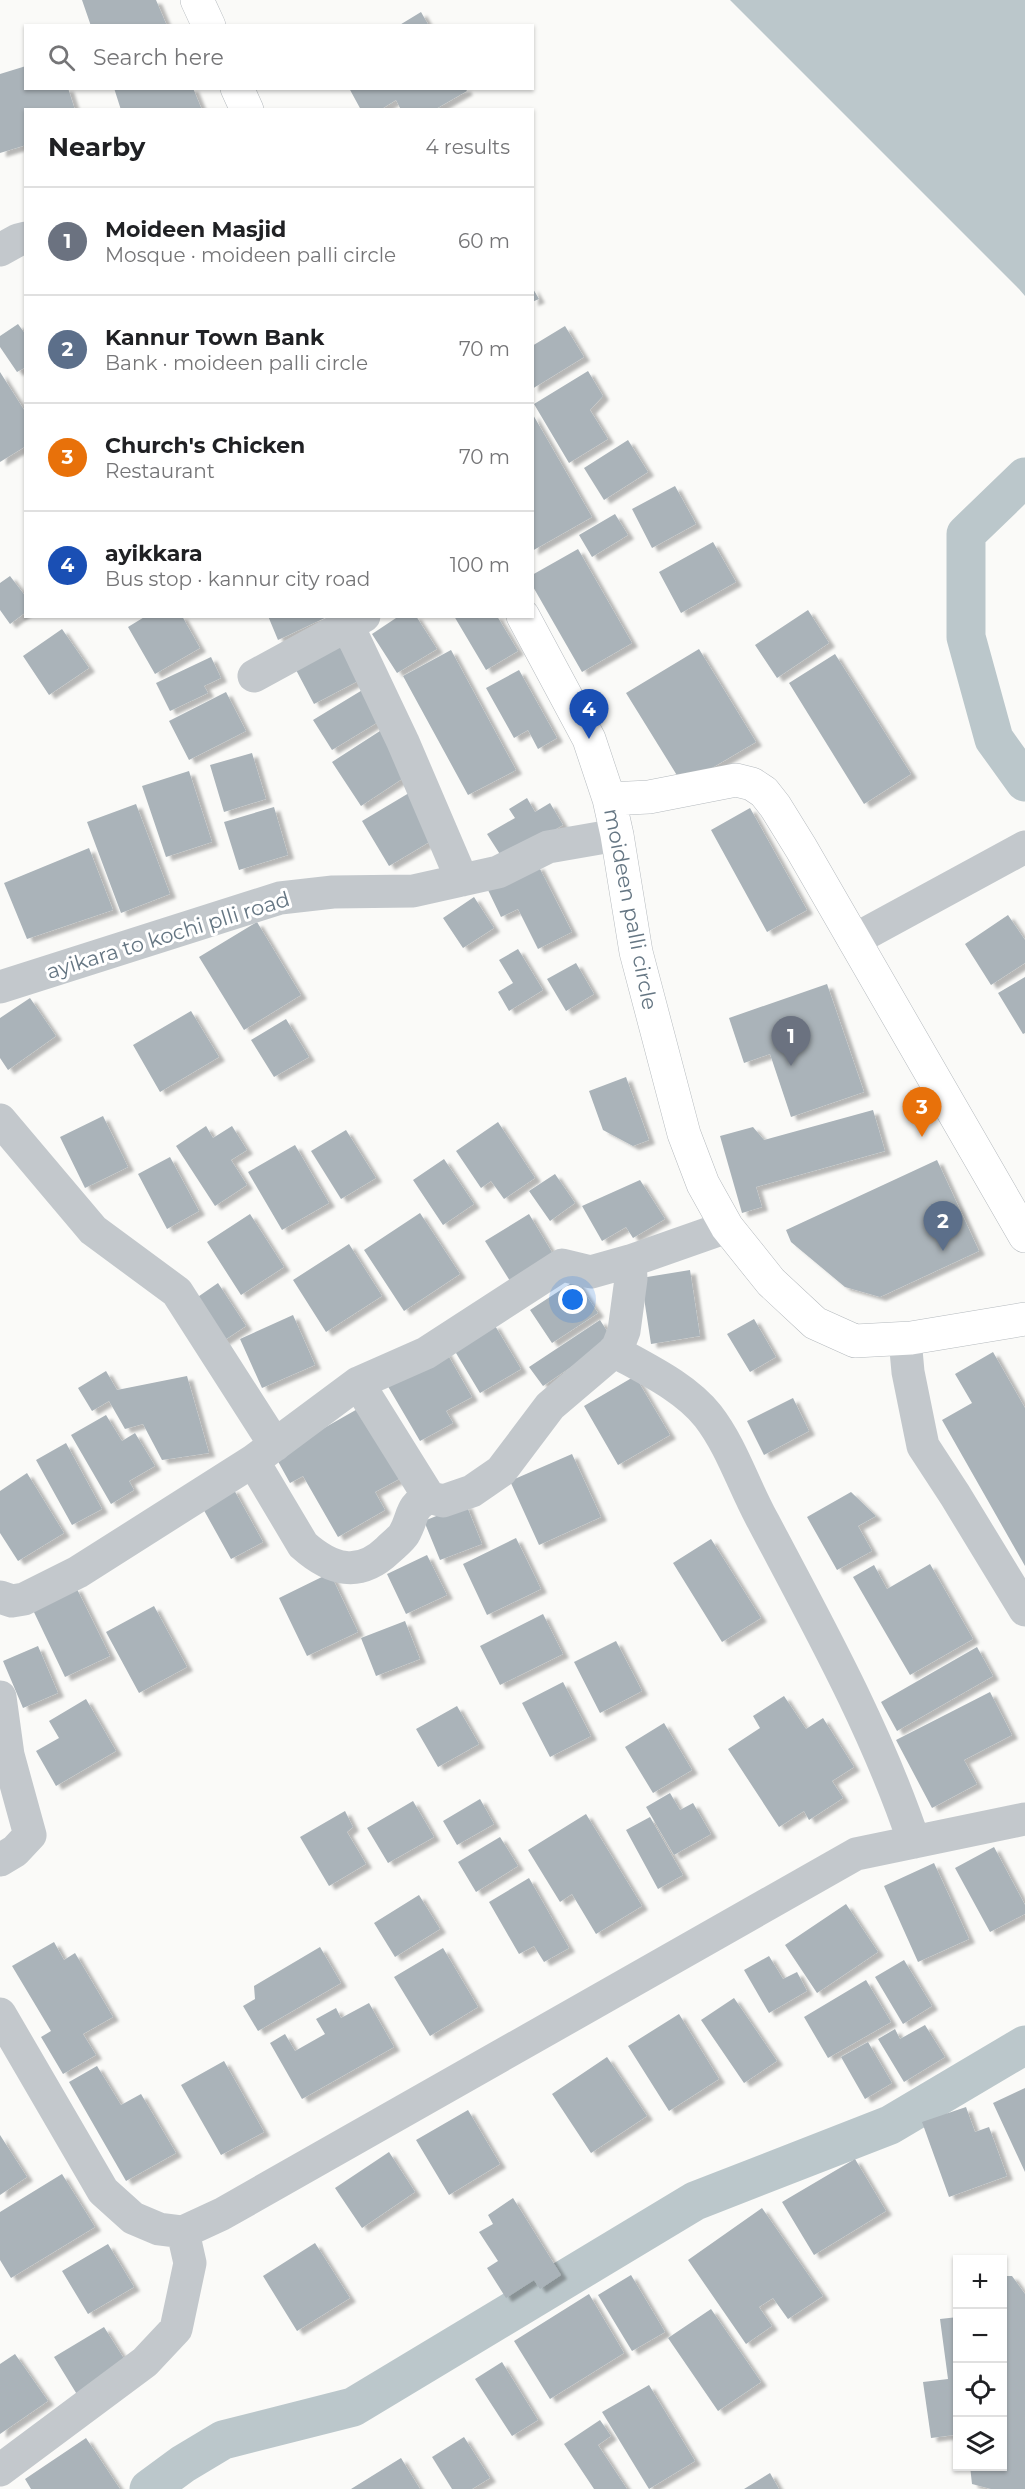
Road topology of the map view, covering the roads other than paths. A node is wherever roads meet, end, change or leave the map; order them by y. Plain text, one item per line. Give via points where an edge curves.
1 (197, 0) edge
2 (208, 24) edge
3 (238, 90) edge
4 (247, 108) edge
5 (24, 239) edge
6 (0, 250) edge
7 (523, 618) edge
8 (356, 621) edge
9 (254, 676) dead end
10 (609, 799) junction
11 (617, 835) junction
12 (1024, 848) edge
13 (462, 880) junction
14 (854, 940) junction
15 (0, 987) edge
16 (0, 1120) edge
17 (726, 1227) junction
18 (1025, 1236) edge
19 (630, 1262) junction
20 (1025, 1319) edge
21 (905, 1339) junction
22 (614, 1351) junction
23 (358, 1383) junction
24 (264, 1453) junction
25 (429, 1497) junction
26 (0, 1597) edge
27 (1025, 1610) edge
28 (0, 1697) edge
29 (1025, 1819) edge
30 (914, 1842) junction
31 (0, 1860) edge
32 (0, 2013) edge
33 (183, 2232) junction
34 (5, 2476) edge

1 - 2 main road
3 - 4 main road
5 - 6 street
7 - 10 main road via 589,739
8 - 9 street
8 - 13 street
10 - 11 main road, moideen palli circle
10 - 14 main road, moideen palli circle via 649,797 736,780 752,784 776,806
11 - 13 street, ayikara to kochi plli road via 548,847 498,872
11 - 17 main road, moideen palli circle via 636,952 684,1134 703,1184
12 - 14 street
13 - 15 street, ayikara to kochi plli road via 413,891 333,891 280,897
14 - 18 main road, moideen palli circle
16 - 24 street via 93,1230 177,1292
17 - 19 street
17 - 21 main road, moideen palli circle via 771,1282 815,1323 855,1341
19 - 22 street via 624,1331
19 - 23 street via 591,1272 562,1265 426,1353
20 - 21 main road, moideen palli circle
21 - 27 street via 923,1446
22 - 25 street via 550,1406 501,1471 472,1491 443,1501
22 - 30 street via 681,1392 707,1415 850,1687 896,1788
23 - 24 street
23 - 25 street
24 - 25 street via 303,1545 333,1565 360,1569 378,1559 404,1535 417,1503
24 - 26 street via 78,1572 24,1599
28 - 31 street via 8,1755 30,1835
29 - 30 street
30 - 33 street via 856,1854 243,2203
32 - 33 street via 103,2191 133,2218 159,2229
33 - 34 street via 190,2263 176,2329 145,2362

